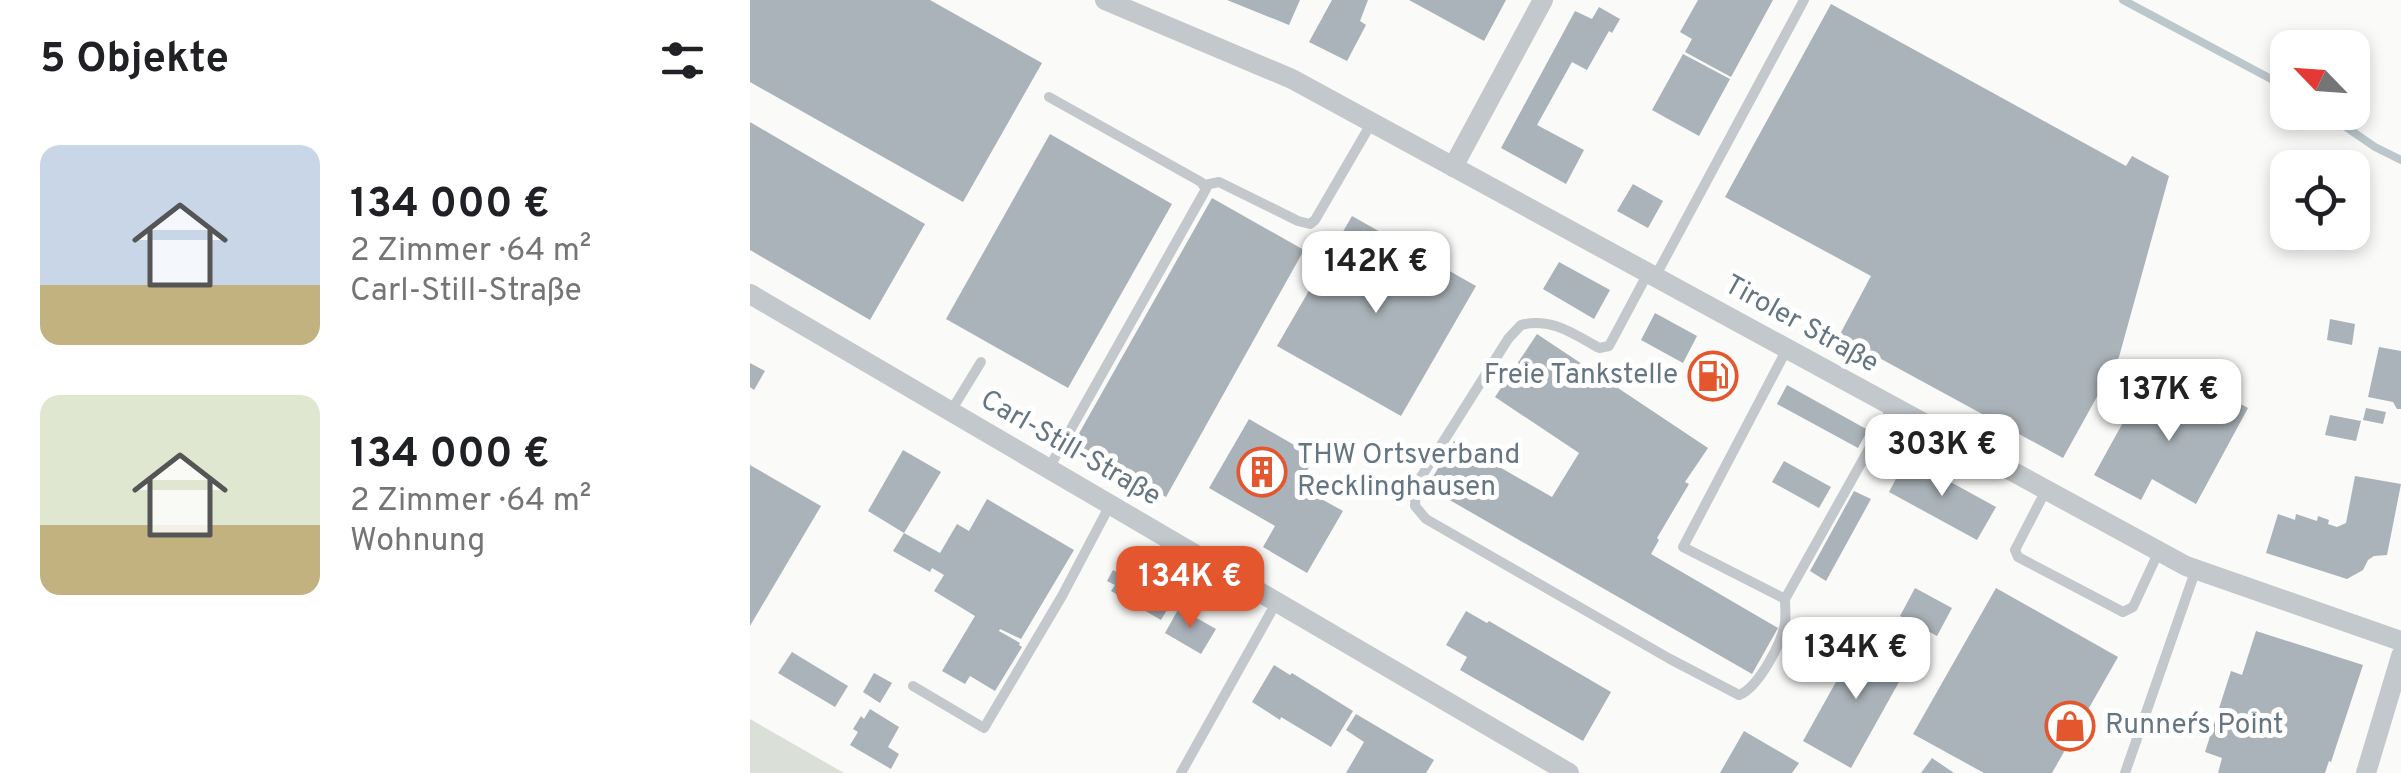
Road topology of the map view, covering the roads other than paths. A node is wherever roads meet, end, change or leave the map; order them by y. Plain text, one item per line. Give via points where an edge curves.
1 (1105, 0) edge
2 (1542, 0) edge
3 (1804, 0) edge
4 (1143, 7) edge
5 (1050, 98) dead end
6 (1372, 122) junction
7 (1454, 167) junction
8 (1205, 185) junction
9 (1651, 275) junction
10 (750, 294) edge
11 (1787, 349) junction
12 (981, 362) dead end
13 (1893, 406) junction
14 (951, 411) junction
15 (1049, 468) junction
16 (2046, 490) junction
17 (1111, 504) junction
18 (2158, 551) junction
19 (2196, 570) junction
20 (1784, 598) junction
21 (1277, 602) junction
22 (2401, 642) edge
23 (2401, 656) edge
24 (913, 686) dead end
25 (1181, 773) edge
26 (1569, 773) edge
27 (2125, 773) edge
28 (2366, 773) edge

1 - 4 street, Tiroler Straße
2 - 7 street
3 - 9 lane
4 - 6 street, Tiroler Straße
5 - 8 lane
6 - 7 street, Tiroler Straße
6 - 8 lane via 1311,223 1219,182
7 - 9 street, Tiroler Straße
8 - 15 lane
9 - 11 street, Tiroler Straße
9 - 20 lane via 1609,346 1599,348 1544,322 1521,324 1416,486 1415,506 1465,543 1739,695 1776,649 1785,624
10 - 14 street, Carl-Still-Straße
11 - 13 street, Tiroler Straße
11 - 20 lane via 1683,547
12 - 14 lane
13 - 16 street, Tiroler Straße
13 - 20 lane
14 - 15 street, Carl-Still-Straße
15 - 17 street, Carl-Still-Straße
16 - 18 street, Tiroler Straße
16 - 18 lane via 2015,550 2018,557 2123,612 2134,607
17 - 21 street, Carl-Still-Straße
17 - 24 lane via 984,728
18 - 19 street, Tiroler Straße
19 - 22 street, Tiroler Straße
19 - 27 lane
21 - 25 lane
21 - 26 street, Carl-Still-Straße
23 - 28 street

